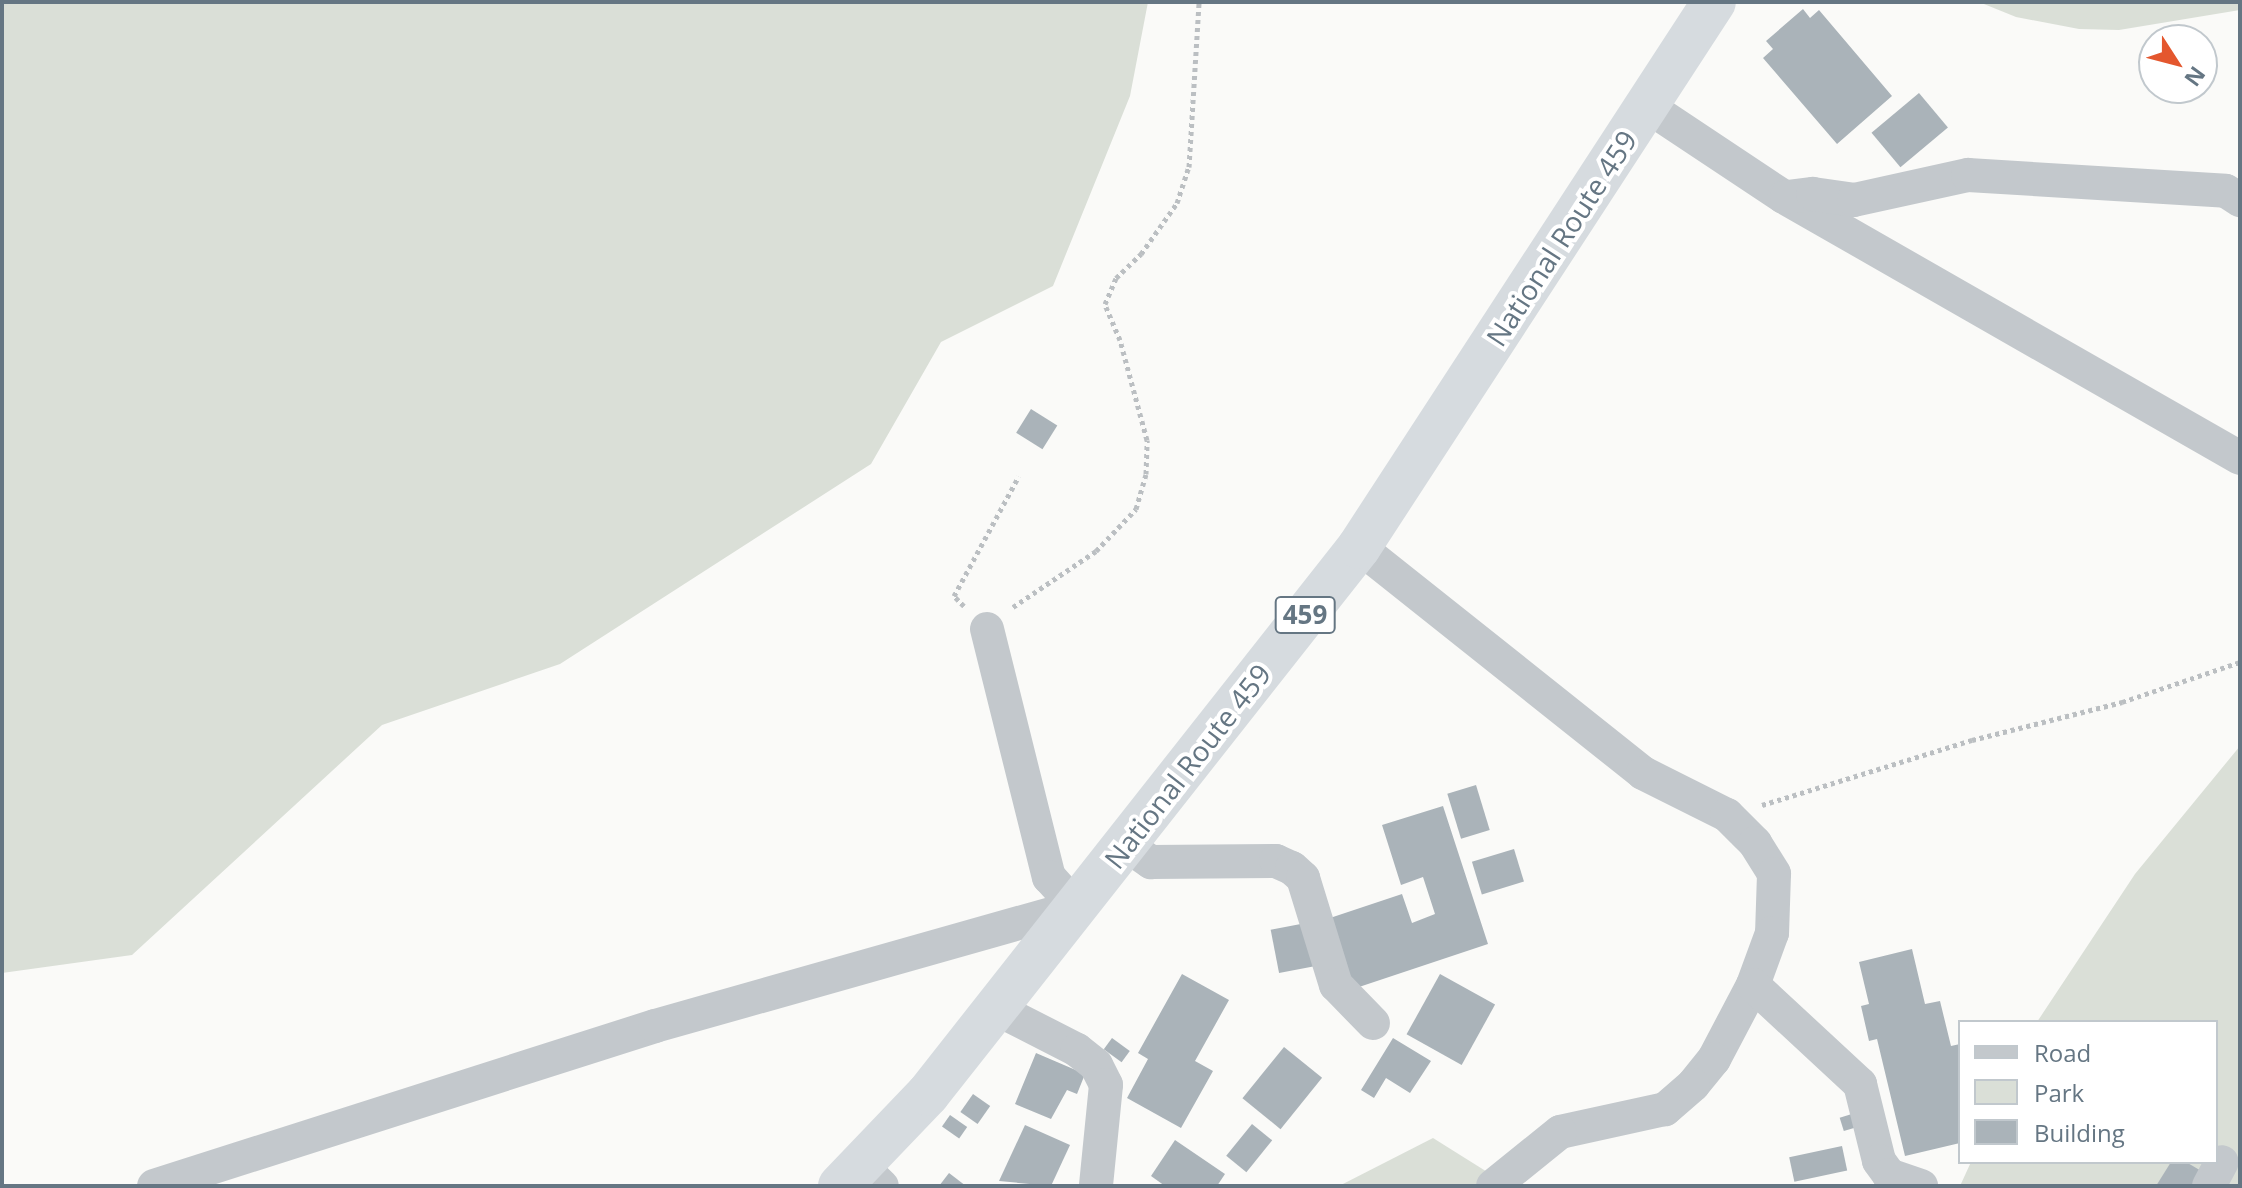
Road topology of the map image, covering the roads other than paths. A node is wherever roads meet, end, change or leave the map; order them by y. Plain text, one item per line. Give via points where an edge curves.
1 (1714, 2) edge
2 (1647, 106) junction
3 (1784, 197) junction
4 (2240, 200) edge
5 (2239, 455) edge
6 (1359, 547) junction
7 (987, 629) road end
8 (1125, 844) junction
9 (1076, 907) junction
10 (1753, 985) junction
11 (995, 1008) junction
12 (1373, 1023) dead end
13 (861, 1179) edge
14 (154, 1186) edge
15 (1096, 1186) edge
16 (1493, 1186) edge
17 (1921, 1186) edge

1 - 2 highway, National Route 459 / 459
2 - 3 street
2 - 6 highway, National Route 459 / 459
3 - 4 street via 1813,194 1854,200 1968,175 2226,191
3 - 5 street
6 - 8 highway, National Route 459 / 459
6 - 10 street via 1643,773 1727,815 1770,864 1777,890 1772,933
7 - 9 street via 1049,877
8 - 9 highway, National Route 459 / 459
8 - 12 street via 1151,862 1276,861 1292,868 1303,878 1336,985
9 - 11 highway, National Route 459 / 459
9 - 14 street via 655,1026
10 - 16 street via 1714,1059 1678,1101 1624,1121 1560,1132
10 - 17 street via 1860,1084 1879,1161 1889,1175
11 - 13 highway, National Route 459 / 459
11 - 15 street via 1096,1065 1106,1085

